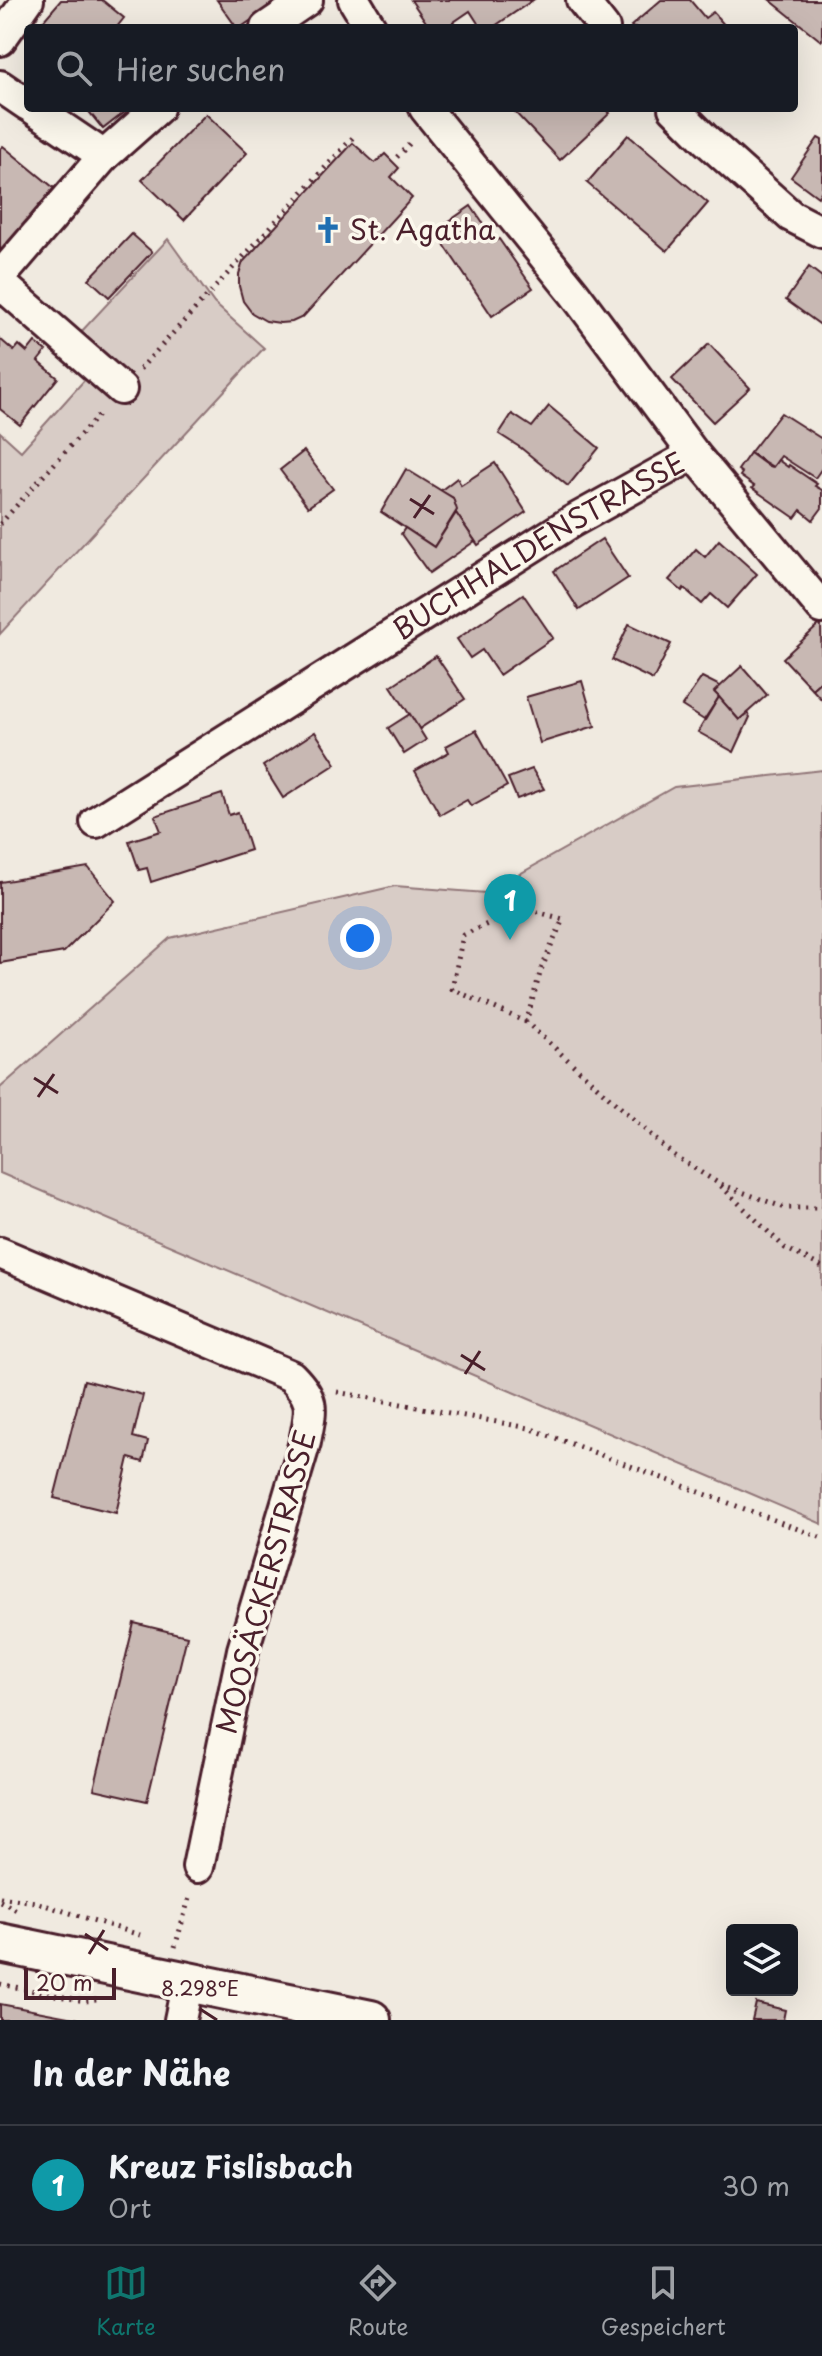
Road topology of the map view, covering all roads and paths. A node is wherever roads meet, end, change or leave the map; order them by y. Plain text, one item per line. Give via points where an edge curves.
1 (28, 0) edge
2 (307, 0) edge
3 (354, 0) edge
4 (582, 0) edge
5 (272, 24) edge
6 (369, 24) edge
7 (601, 24) edge
8 (0, 40) edge
9 (0, 86) edge
10 (24, 102) edge
11 (39, 112) edge
12 (154, 112) edge
13 (428, 112) edge
14 (678, 112) edge
15 (356, 134) dead end
16 (104, 156) junction
17 (822, 232) edge
18 (0, 280) edge
19 (121, 389) junction
20 (694, 454) junction
21 (0, 524) edge
22 (822, 608) edge
23 (96, 822) dead end
24 (526, 1022) junction
25 (718, 1183) junction
26 (822, 1208) edge
27 (0, 1253) edge
28 (822, 1267) edge
29 (305, 1390) junction
30 (822, 1538) edge
31 (198, 1867) joint
32 (0, 1897) edge
33 (148, 1939) dead end
34 (0, 1943) edge
35 (181, 1966) junction
36 (180, 2020) edge
37 (371, 2020) edge

1 - 8 street
2 - 5 street
3 - 6 street
4 - 7 street
9 - 10 street
11 - 16 street
12 - 16 street
13 - 20 street, BUCHHALDENSTRASSE via 574,293
14 - 17 street via 791,216
15 - 19 path
16 - 18 street
18 - 19 street
19 - 21 path
20 - 22 street
20 - 23 street, BUCHHALDENSTRASSE via 571,522
24 - 24 path via 563,919 523,908 463,935 452,989
24 - 25 path via 673,1155
25 - 26 path via 785,1208
25 - 28 path via 785,1248
27 - 29 street, MOOSÄCKERSTRASSE via 291,1376
29 - 30 path via 529,1428
29 - 31 street, MOOSÄCKERSTRASSE via 311,1408 305,1442 243,1650
31 - 35 path
32 - 33 path via 35,1902
34 - 35 main road
35 - 36 street
35 - 37 main road

